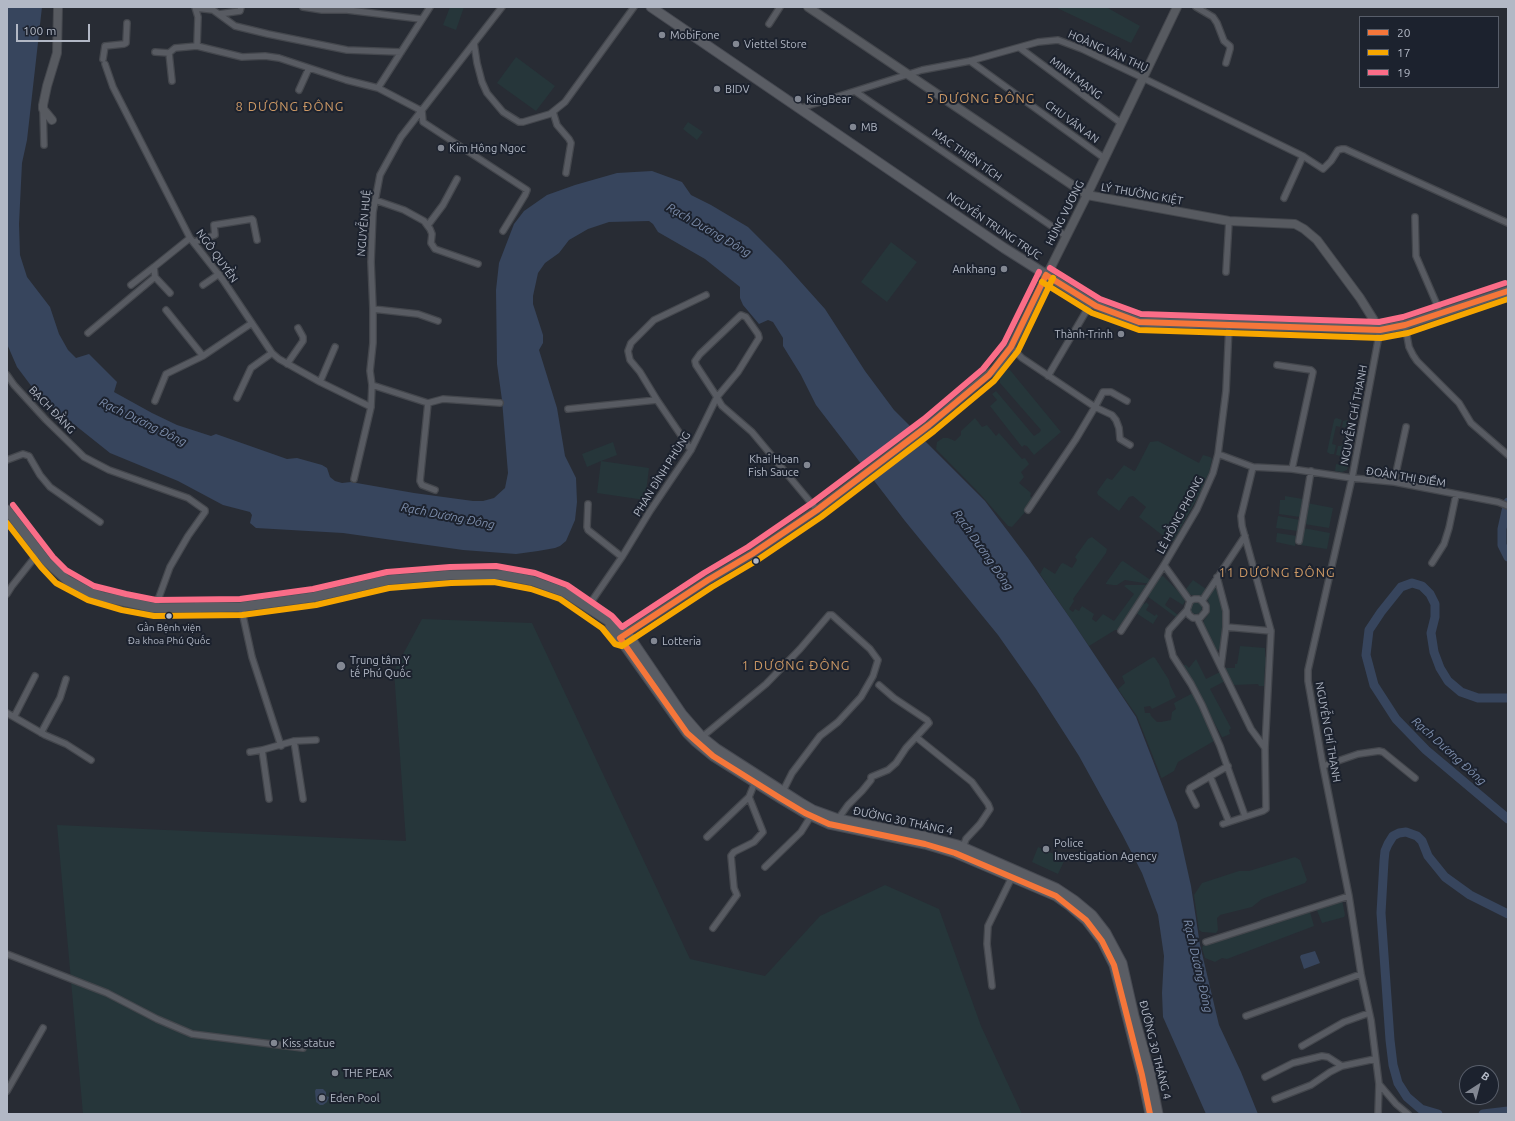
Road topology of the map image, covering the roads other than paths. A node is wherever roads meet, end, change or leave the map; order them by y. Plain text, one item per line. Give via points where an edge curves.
1 (58, 7) edge
2 (196, 7) edge
3 (241, 7) edge
4 (303, 7) edge
5 (430, 7) edge
6 (502, 7) edge
7 (634, 7) edge
8 (651, 7) edge
9 (780, 7) edge
10 (808, 7) edge
11 (1177, 7) edge
12 (1196, 7) edge
13 (219, 14) junction
14 (421, 19) junction
15 (127, 23) dead end
16 (768, 24) dead end
17 (474, 43) junction
18 (197, 46) junction
19 (1020, 48) junction
20 (155, 52) dead end
21 (401, 52) junction
22 (168, 53) junction
23 (970, 61) junction
24 (1226, 63) dead end
25 (309, 68) junction
26 (908, 75) junction
27 (1143, 78) junction
28 (172, 81) dead end
29 (378, 88) junction
30 (299, 90) dead end
31 (856, 92) junction
32 (801, 108) junction
33 (43, 109) junction
34 (422, 111) junction
35 (553, 112) junction
36 (52, 120) dead end
37 (1121, 123) junction
38 (44, 145) dead end
39 (1302, 156) junction
40 (1104, 158) junction
41 (566, 173) dead end
42 (457, 179) dead end
43 (1087, 195) junction
44 (1284, 198) dead end
45 (375, 200) junction
46 (1415, 216) dead end
47 (1229, 221) junction
48 (1508, 223) edge
49 (428, 225) junction
50 (503, 231) dead end
51 (1066, 236) junction
52 (192, 240) junction
53 (257, 240) dead end
54 (478, 264) dead end
55 (154, 267) junction
56 (1226, 272) dead end
57 (219, 274) junction
58 (1046, 275) junction
59 (155, 277) junction
60 (131, 285) dead end
61 (203, 286) dead end
62 (1508, 291) edge
63 (170, 293) dead end
64 (706, 295) dead end
65 (1091, 303) junction
66 (166, 310) dead end
67 (373, 310) junction
68 (1442, 314) junction
69 (438, 321) dead end
70 (252, 323) junction
71 (1229, 325) junction
72 (1405, 325) junction
73 (298, 328) dead end
74 (1380, 330) junction
75 (88, 333) dead end
76 (335, 347) dead end
77 (1011, 347) junction
78 (272, 353) junction
79 (203, 356) junction
80 (287, 364) junction
81 (1277, 365) dead end
82 (7, 375) edge
83 (1048, 376) junction
84 (320, 382) junction
85 (372, 385) junction
86 (717, 397) junction
87 (237, 398) dead end
88 (657, 400) junction
89 (155, 401) dead end
90 (1127, 401) dead end
91 (428, 403) junction
92 (500, 403) dead end
93 (370, 407) junction
94 (1095, 407) junction
95 (568, 409) dead end
96 (1406, 427) dead end
97 (1130, 445) dead end
98 (691, 450) junction
99 (1218, 454) junction
100 (1508, 455) edge
101 (7, 460) edge
102 (1253, 467) junction
103 (1292, 469) junction
104 (1311, 471) junction
105 (1352, 478) junction
106 (354, 479) dead end
107 (1394, 482) junction
108 (435, 490) dead end
109 (1456, 495) junction
110 (588, 504) dead end
111 (1508, 506) edge
112 (7, 510) edge
113 (817, 510) junction
114 (1028, 510) dead end
115 (100, 522) dead end
116 (1245, 536) junction
117 (1298, 541) dead end
118 (39, 552) junction
119 (622, 557) junction
120 (1432, 563) dead end
121 (1164, 565) junction
122 (1218, 577) junction
123 (7, 594) edge
124 (1190, 601) junction
125 (1202, 601) junction
126 (241, 607) junction
127 (155, 608) junction
128 (588, 608) junction
129 (1187, 610) junction
130 (1197, 618) junction
131 (1226, 627) junction
132 (1271, 631) junction
133 (1121, 632) dead end
134 (623, 636) junction
135 (1221, 666) junction
136 (35, 676) dead end
137 (66, 679) dead end
138 (879, 685) dead end
139 (7, 713) edge
140 (14, 717) junction
141 (41, 733) junction
142 (916, 737) junction
143 (316, 740) dead end
144 (699, 740) junction
145 (294, 741) junction
146 (281, 746) junction
147 (1265, 748) junction
148 (262, 750) junction
149 (250, 752) dead end
150 (91, 760) dead end
151 (1228, 766) junction
152 (1323, 766) junction
153 (1210, 776) junction
154 (1415, 778) dead end
155 (755, 782) junction
156 (782, 795) junction
157 (749, 797) junction
158 (268, 799) dead end
159 (302, 799) dead end
160 (1196, 805) dead end
161 (811, 816) junction
162 (1245, 816) junction
163 (837, 822) junction
164 (1229, 822) junction
165 (1223, 824) dead end
166 (707, 837) dead end
167 (961, 851) junction
168 (765, 867) dead end
169 (1012, 877) junction
170 (1057, 892) junction
171 (1349, 896) junction
172 (713, 928) dead end
173 (1206, 942) dead end
174 (7, 954) edge
175 (1361, 974) junction
176 (992, 986) dead end
177 (1369, 1013) junction
178 (1246, 1016) dead end
179 (43, 1028) dead end
180 (1302, 1046) dead end
181 (304, 1048) dead end
182 (1375, 1058) junction
183 (1342, 1066) junction
184 (1146, 1074) junction
185 (1266, 1077) dead end
186 (1379, 1084) junction
187 (7, 1091) edge
188 (1274, 1100) dead end
189 (1150, 1114) edge
190 (1158, 1114) edge
191 (1378, 1114) edge
192 (1408, 1114) edge

1 - 33 main road via 57,53
2 - 13 street via 213,10
2 - 18 street
3 - 13 street via 240,12
4 - 14 street
5 - 14 street
6 - 17 street, NGUYỄN HUỆ
7 - 35 street via 565,102
8 - 32 main road, NGUYỄN TRUNG TRỰC
9 - 16 street
10 - 26 main road, LÝ THƯỜNG KIỆT
11 - 27 main road, HÙNG VƯƠNG
12 - 24 street via 1216,20 1224,42 1231,47
13 - 21 street via 235,26 268,34 347,50
14 - 21 street
15 - 52 street, NGÔ QUYỀN via 126,42 105,46 104,61 114,87
17 - 34 street, NGUYỄN HUỆ
17 - 35 street via 482,82 487,93 503,112 523,122
18 - 22 street via 175,48
18 - 25 street via 242,57 275,57
19 - 23 street, HOÀNG VĂN THỤ
19 - 27 street, HOÀNG VĂN THỤ via 1038,42 1058,40
19 - 37 street, MINH MẠNG
20 - 22 street
21 - 29 street
22 - 28 street
23 - 26 street, HOÀNG VĂN THỤ
23 - 40 street, CHU VĂN AN
25 - 29 street
25 - 30 street
26 - 31 street, HOÀNG VĂN THỤ
26 - 43 main road, LÝ THƯỜNG KIỆT
27 - 37 main road, HÙNG VƯƠNG
27 - 39 street, HOÀNG VĂN THỤ
29 - 34 street
31 - 32 street, HOÀNG VĂN THỤ
31 - 51 street, MẠC THIÊN TÍCH
32 - 58 main road, NGUYỄN TRUNG TRỰC
33 - 36 main road
33 - 38 street
34 - 45 street, NGUYỄN HUỆ via 386,161
34 - 50 street via 423,122 526,190
35 - 41 street via 557,125 571,143
37 - 40 main road, HÙNG VƯƠNG
39 - 44 street
39 - 48 street, HOÀNG VĂN THỤ via 1323,169 1338,150 1345,149
40 - 43 main road, HÙNG VƯƠNG
42 - 49 street via 443,205
43 - 47 main road, LÝ THƯỜNG KIỆT
43 - 51 main road, HÙNG VƯƠNG
45 - 49 street via 412,214
45 - 67 street, NGUYỄN HUỆ via 371,262
46 - 68 street via 1416,256
47 - 56 street
47 - 74 main road, LÝ THƯỜNG KIỆT via 1295,224 1310,233 1318,240 1360,298
49 - 54 street via 432,234 431,243 435,249
51 - 58 main road, HÙNG VƯƠNG
52 - 53 street via 215,235 214,225 252,219
52 - 55 street
52 - 57 street, NGÔ QUYỀN
55 - 59 street
55 - 60 street
57 - 61 street
57 - 70 street, NGÔ QUYỀN
58 - 65 main road, NGUYỄN TRUNG TRỰC
58 - 77 main road, HÙNG VƯƠNG
59 - 63 street
59 - 75 street
62 - 68 main road, NGUYỄN TRUNG TRỰC
64 - 88 street via 654,320 629,347 628,357
65 - 71 main road, NGUYỄN TRUNG TRỰC via 1139,322
65 - 83 street
66 - 79 street
67 - 69 street via 418,314
67 - 85 street, NGUYỄN HUỆ via 370,371
68 - 72 main road, NGUYỄN TRUNG TRỰC
70 - 78 street, NGÔ QUYỀN
70 - 79 street
71 - 74 main road, NGUYỄN TRUNG TRỰC
71 - 99 street, LÊ HỒNG PHONG via 1226,391
72 - 74 main road, NGUYỄN TRUNG TRỰC
72 - 100 street via 1409,347 1416,361 1459,403 1471,423
73 - 80 street via 304,339
74 - 105 street, NGUYỄN CHÍ THANH
76 - 84 street
77 - 83 street
77 - 113 main road, HÙNG VƯƠNG via 989,376
78 - 80 street, NGÔ QUYỀN
78 - 87 street via 251,368
79 - 89 street via 166,374
80 - 84 street, NGÔ QUYỀN
81 - 103 street via 1313,372
82 - 127 street, BẠCH ĐẰNG via 46,420 84,457 109,470 188,498 206,510 170,567
83 - 94 street
84 - 93 street, NGÔ QUYỀN
85 - 91 street
85 - 93 street, NGUYỄN HUỆ
86 - 86 street, PHAN ĐÌNH PHÙNG via 738,372 759,338 743,315 695,361
86 - 98 street, PHAN ĐÌNH PHÙNG
86 - 113 street via 722,406 752,432
88 - 95 street
88 - 98 street
90 - 94 street via 1111,392 1103,392
91 - 92 street via 443,399
91 - 108 street via 420,481 422,485
93 - 106 street, NGUYỄN HUỆ
94 - 97 street via 1112,415 1119,428 1120,439
94 - 114 street
96 - 107 street
98 - 119 street, PHAN ĐÌNH PHÙNG
99 - 102 street, ĐOÀN THỊ ĐIỂM
99 - 121 street, LÊ HỒNG PHONG via 1202,498
101 - 115 street via 23,454 29,456 50,487
102 - 103 street, ĐOÀN THỊ ĐIỂM
102 - 116 street via 1241,516
103 - 104 street, ĐOÀN THỊ ĐIỂM
104 - 105 street, ĐOÀN THỊ ĐIỂM
104 - 117 street
105 - 107 street, ĐOÀN THỊ ĐIỂM
105 - 152 street, NGUYỄN CHÍ THANH via 1308,670 1309,692
107 - 109 street, ĐOÀN THỊ ĐIỂM
109 - 111 street, ĐOÀN THỊ ĐIỂM
109 - 120 street via 1448,533
110 - 119 street via 588,530
112 - 118 main road, ĐƯỜNG 30 THÁNG 4
113 - 134 main road
116 - 122 street
116 - 132 street
118 - 123 street
118 - 127 main road, ĐƯỜNG 30 THÁNG 4 via 61,576 92,593
119 - 128 street, PHAN ĐÌNH PHÙNG
121 - 124 street
121 - 133 street, LÊ HỒNG PHONG
122 - 125 street
122 - 131 street via 1226,611
124 - 125 street
124 - 129 street
125 - 130 street via 1206,611 1202,617
126 - 127 main road, ĐƯỜNG 30 THÁNG 4
126 - 128 main road, ĐƯỜNG 30 THÁNG 4 via 314,597 388,580 495,574 533,581 564,592
126 - 146 street via 252,657
128 - 134 main road, ĐƯỜNG 30 THÁNG 4
129 - 130 street via 1189,615
129 - 151 street via 1169,630 1173,656 1202,705
130 - 135 street
131 - 132 street
131 - 135 street
132 - 147 street
134 - 144 main road, ĐƯỜNG 30 THÁNG 4 via 687,733
135 - 147 street via 1252,729
136 - 140 street
137 - 141 street via 60,698
138 - 142 street via 929,721
139 - 140 street
140 - 141 street
141 - 150 street via 66,744
142 - 163 street via 896,763 888,770 871,777
142 - 167 street via 972,782 990,809 966,839
143 - 145 street
144 - 155 main road, ĐƯỜNG 30 THÁNG 4 via 713,756
144 - 156 main road, ĐƯỜNG 30 THÁNG 4 via 717,749
144 - 156 street via 766,684 829,615 832,616 870,649 878,660 873,676 857,702 820,736 792,773
145 - 146 street
145 - 159 street
146 - 148 street
147 - 162 street via 1266,806 1263,811
148 - 149 street
148 - 158 street
151 - 153 street
151 - 162 street
152 - 154 street via 1358,754 1379,751
152 - 171 street, NGUYỄN CHÍ THANH
153 - 160 street via 1190,788
153 - 164 street
155 - 156 main road, ĐƯỜNG 30 THÁNG 4
155 - 157 street
156 - 161 main road, ĐƯỜNG 30 THÁNG 4
156 - 163 main road, ĐƯỜNG 30 THÁNG 4
157 - 166 street
157 - 172 street via 763,832 754,842 731,856 737,895
161 - 163 main road, ĐƯỜNG 30 THÁNG 4 via 829,824
161 - 168 street via 801,832
162 - 164 street
163 - 167 main road, ĐƯỜNG 30 THÁNG 4
164 - 165 street
167 - 169 main road, ĐƯỜNG 30 THÁNG 4
167 - 170 main road, ĐƯỜNG 30 THÁNG 4
169 - 170 main road, ĐƯỜNG 30 THÁNG 4
169 - 176 street via 988,926 987,944
170 - 184 main road, ĐƯỜNG 30 THÁNG 4 via 1086,920 1118,964
171 - 173 street
171 - 175 street, NGUYỄN CHÍ THANH
174 - 181 street via 107,993 192,1034
175 - 177 street, NGUYỄN CHÍ THANH
175 - 178 street
177 - 180 street via 1344,1022
177 - 182 street, NGUYỄN CHÍ THANH
179 - 187 street
182 - 183 street
182 - 186 street, NGUYỄN CHÍ THANH
183 - 185 street via 1322,1056 1293,1063
183 - 188 street via 1311,1085
184 - 189 main road, ĐƯỜNG 30 THÁNG 4
184 - 190 main road, ĐƯỜNG 30 THÁNG 4
186 - 191 street, NGUYỄN CHÍ THANH
186 - 192 street

